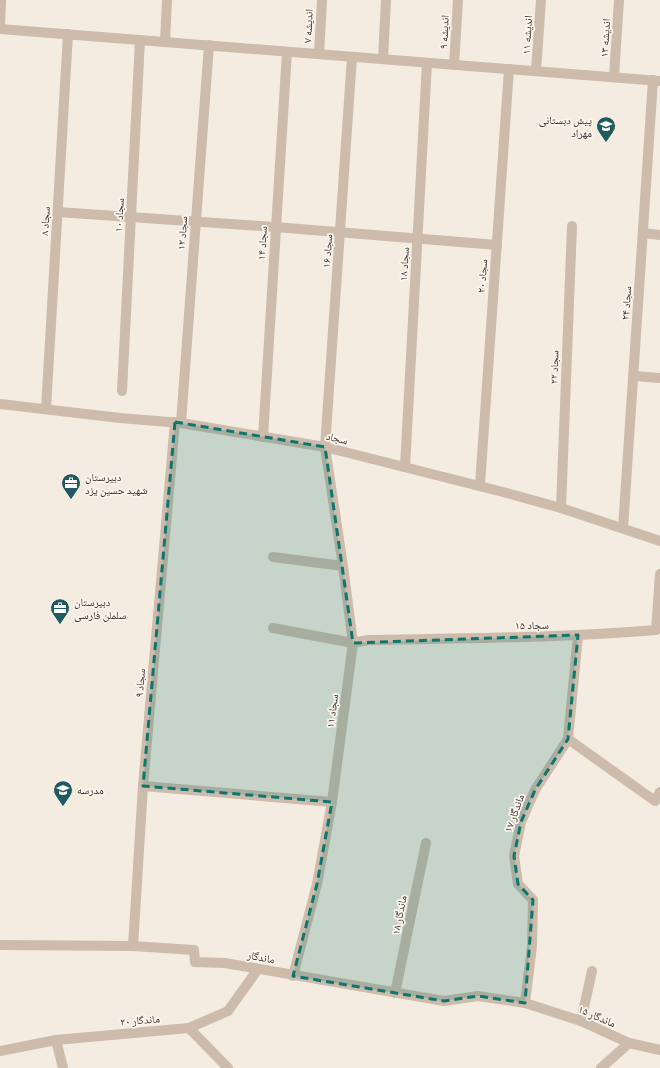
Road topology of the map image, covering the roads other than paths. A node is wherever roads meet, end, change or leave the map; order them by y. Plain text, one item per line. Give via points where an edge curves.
1 (1, 0) edge
2 (167, 0) edge
3 (322, 0) edge
4 (386, 0) edge
5 (458, 0) edge
6 (541, 0) edge
7 (619, 0) edge
8 (0, 28) edge
9 (68, 34) junction
10 (140, 40) junction
11 (164, 42) junction
12 (208, 46) junction
13 (287, 52) junction
14 (319, 54) junction
15 (352, 57) junction
16 (383, 59) junction
17 (427, 62) junction
18 (454, 65) junction
19 (508, 69) junction
20 (536, 71) junction
21 (614, 77) junction
22 (657, 81) edge
23 (58, 212) junction
24 (130, 218) junction
25 (195, 221) junction
26 (572, 226) dead end
27 (275, 227) junction
28 (340, 232) junction
29 (643, 233) junction
30 (660, 235) edge
31 (417, 239) junction
32 (497, 245) junction
33 (633, 376) junction
34 (660, 378) edge
35 (122, 391) dead end
36 (0, 404) edge
37 (46, 409) junction
38 (178, 423) junction
39 (263, 437) junction
40 (325, 447) junction
41 (405, 467) junction
42 (480, 485) junction
43 (561, 508) junction
44 (623, 528) junction
45 (660, 541) edge
46 (273, 557) dead end
47 (343, 566) junction
48 (660, 574) edge
49 (272, 628) dead end
50 (578, 635) junction
51 (353, 643) junction
52 (568, 739) junction
53 (143, 786) junction
54 (660, 792) edge
55 (332, 802) junction
56 (426, 843) dead end
57 (0, 945) edge
58 (133, 946) junction
59 (258, 969) junction
60 (592, 971) dead end
61 (294, 976) junction
62 (395, 993) junction
63 (525, 1003) junction
64 (581, 1021) junction
65 (189, 1028) junction
66 (56, 1040) junction
67 (629, 1043) junction
68 (660, 1050) edge
69 (0, 1051) edge
70 (63, 1068) edge
71 (228, 1068) edge
72 (601, 1068) edge

1 - 8 street
2 - 11 street
3 - 14 street, اندیشه ۷
4 - 16 street
5 - 18 street, اندیشه ۹
6 - 20 street, اندیشه ۱۱
7 - 21 street, اندیشه ۱۳
8 - 9 street
9 - 10 street
9 - 23 street, سجاد ۸
10 - 11 street
10 - 24 street, سجاد ۱۰
11 - 12 street
12 - 13 street
12 - 25 street, سجاد ۱۲
13 - 14 street
13 - 27 street, سجاد ۱۴
14 - 15 street
15 - 16 street
15 - 28 street, سجاد ۱۶
16 - 17 street
17 - 18 street
17 - 31 street, سجاد ۱۸
18 - 19 street
19 - 20 street
19 - 32 street, سجاد ۲۰
20 - 21 street
21 - 22 street
22 - 29 street, سجاد ۲۴
23 - 24 street
23 - 37 street, سجاد ۸
24 - 25 street
24 - 35 street, سجاد ۱۰
25 - 27 street
25 - 38 street, سجاد ۱۲
26 - 43 street, سجاد ۲۲
27 - 28 street
27 - 39 street, سجاد ۱۴
28 - 31 street
28 - 40 street, سجاد ۱۶
29 - 30 street
29 - 33 street, سجاد ۲۴
31 - 32 street
31 - 41 street, سجاد ۱۸
32 - 42 street, سجاد ۲۰
33 - 34 street
33 - 44 street, سجاد ۲۴
36 - 37 street, سجاد
37 - 38 street, سجاد
38 - 39 street, سجاد
38 - 53 street, سجاد ۹
39 - 40 street, سجاد
40 - 41 street, سجاد
40 - 47 street, سجاد ۱۱
41 - 42 street, سجاد
42 - 43 street, سجاد
43 - 44 street, سجاد
44 - 45 street, سجاد
46 - 47 street
47 - 51 street, سجاد ۱۱
48 - 50 street, سجاد ۱۵ via 656,630
49 - 51 street, سجاد ۱۵
50 - 51 street, سجاد ۱۵ via 368,640
50 - 52 street, ماندگار ۱۷
51 - 55 street, سجاد ۱۱
52 - 54 street via 655,801
52 - 63 street, ماندگار ۱۷ via 535,790 521,822 514,856 518,884 533,900 532,946
53 - 55 street
53 - 58 street, سجاد ۹
55 - 61 street, سجاد ۱۱ via 317,884
56 - 62 street, ماندگار ۱۸
57 - 58 street, ماندگار
58 - 59 street, ماندگار via 194,950 195,962 225,963
59 - 61 street, ماندگار
59 - 65 street, ماندگار ۲۰ via 228,1011
60 - 64 street
61 - 62 street, ماندگار
62 - 63 street, ماندگار via 444,1001 478,996
63 - 64 street, ماندگار ۱۵
64 - 67 street, ماندگار ۱۵
65 - 66 street, ماندگار ۲۰
65 - 71 street
66 - 69 street, ماندگار ۲۰
66 - 70 street
67 - 68 street, ماندگار ۱۵
67 - 72 street

